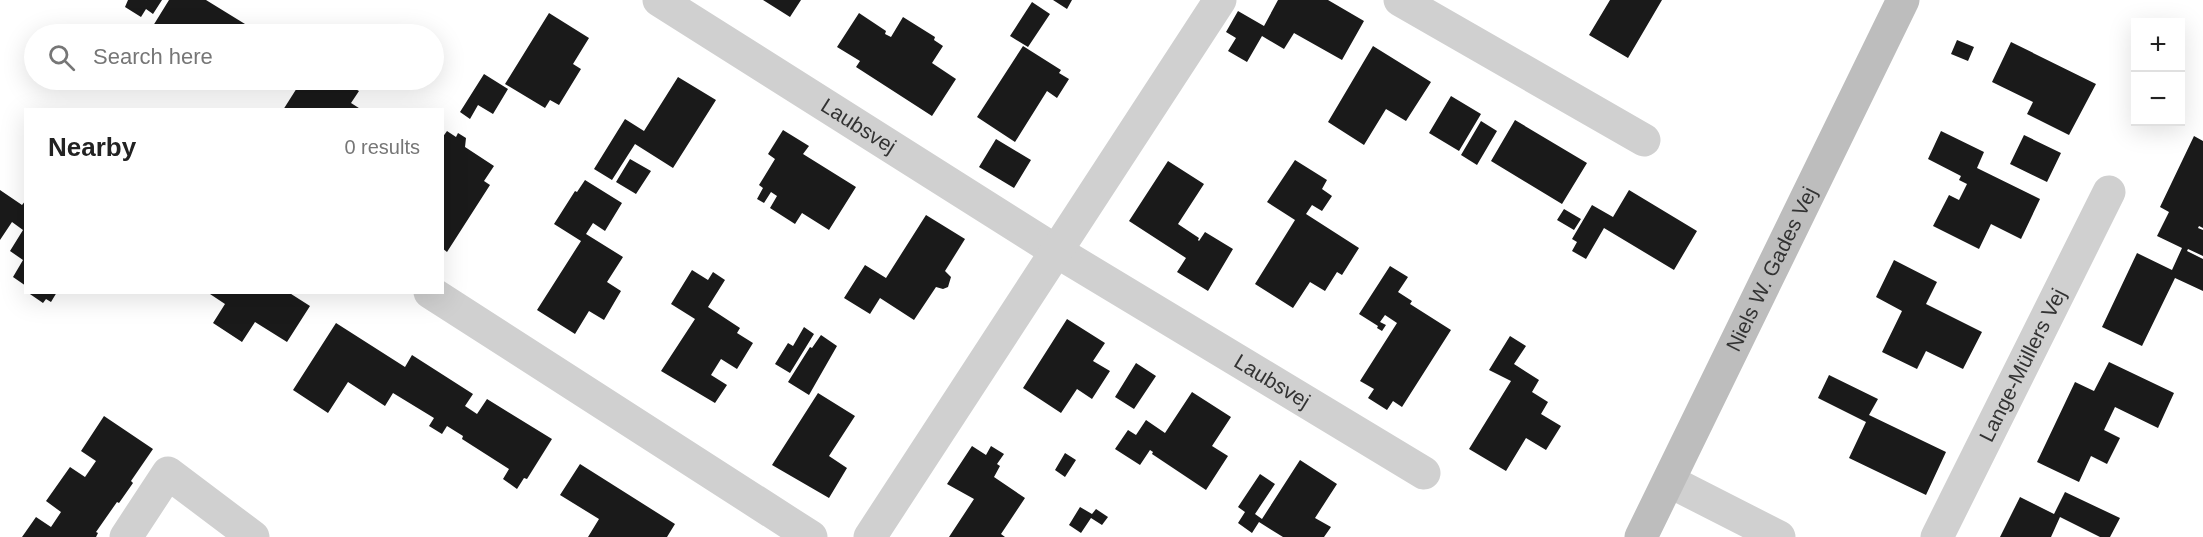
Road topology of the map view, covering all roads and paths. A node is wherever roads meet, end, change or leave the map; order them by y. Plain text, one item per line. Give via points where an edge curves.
1 (659, 0) edge
2 (1220, 0) edge
3 (1400, 0) edge
4 (1903, 0) edge
5 (1644, 140) dead end
6 (2109, 192) dead end
7 (1056, 251) junction
8 (433, 294) edge
9 (1424, 473) dead end
10 (1669, 481) junction
11 (126, 537) edge
12 (253, 537) edge
13 (811, 537) edge
14 (870, 537) edge
15 (1641, 537) edge
16 (1779, 537) edge
17 (1937, 537) edge

1 - 7 street, Laubsvej
2 - 7 street
3 - 5 street
4 - 10 street, Niels W. Gades Vej
6 - 17 street, Lange-Müllers Vej
7 - 9 street, Laubsvej
7 - 14 street
8 - 13 street
10 - 15 street, Niels W. Gades Vej
10 - 16 street
11 - 12 street via 168,473

